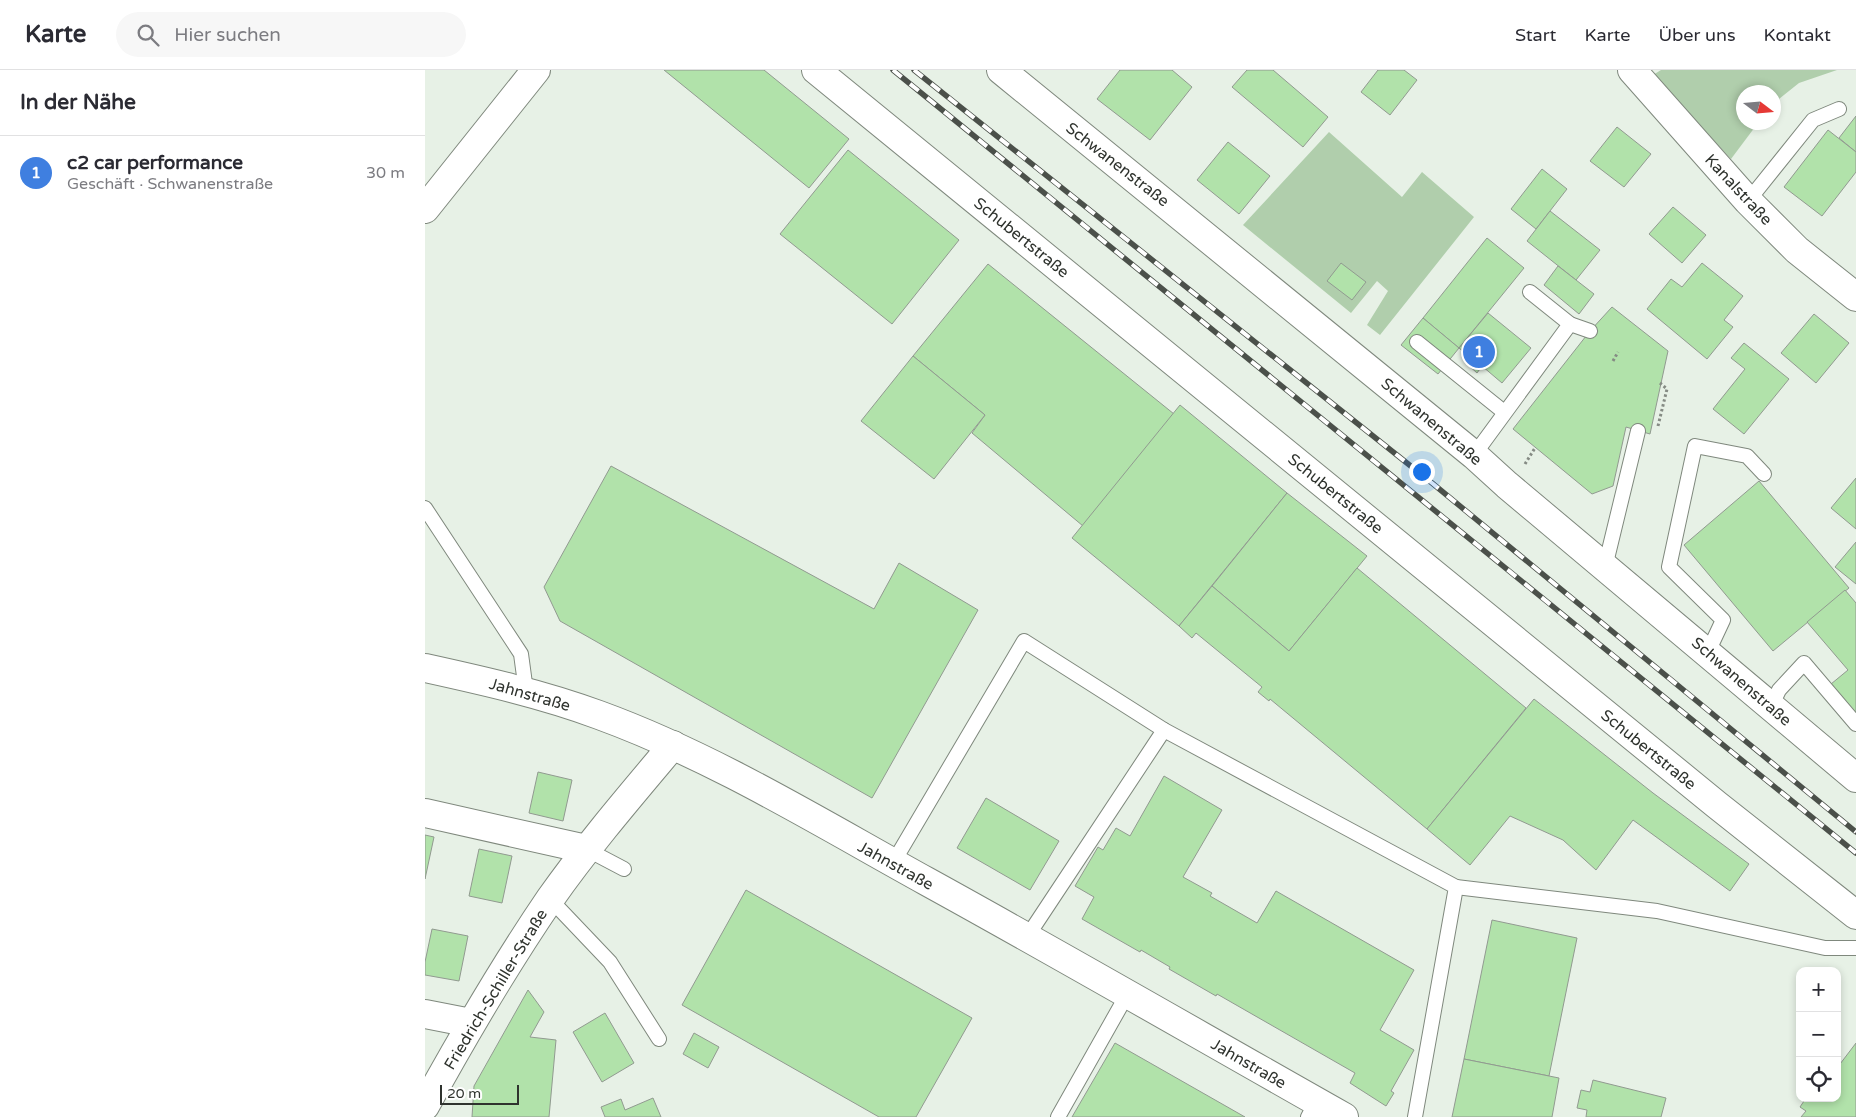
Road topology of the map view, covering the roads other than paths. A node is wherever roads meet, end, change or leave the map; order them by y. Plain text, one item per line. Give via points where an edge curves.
1 (536, 70) edge
2 (816, 70) edge
3 (1001, 70) edge
4 (1633, 70) edge
5 (1839, 109) dead end
6 (1748, 201) junction
7 (425, 209) edge
8 (1530, 292) dead end
9 (1856, 297) edge
10 (1570, 324) junction
11 (1590, 331) dead end
12 (1417, 342) dead end
13 (1504, 412) junction
14 (1638, 431) dead end
15 (1474, 455) junction
16 (1764, 474) dead end
17 (425, 508) edge
18 (1605, 567) junction
19 (1708, 652) junction
20 (425, 668) edge
21 (526, 691) junction
22 (1771, 707) junction
23 (1856, 724) edge
24 (1164, 730) junction
25 (673, 745) junction
26 (1856, 778) edge
27 (425, 813) edge
28 (586, 849) junction
29 (893, 863) junction
30 (624, 869) dead end
31 (1456, 887) junction
32 (550, 899) junction
33 (1856, 915) edge
34 (1027, 937) junction
35 (1856, 948) edge
36 (1128, 993) junction
37 (425, 1014) edge
38 (471, 1023) junction
39 (659, 1039) dead end
40 (425, 1106) edge
41 (1312, 1109) edge
42 (1058, 1117) edge
43 (1344, 1117) edge
44 (1415, 1117) edge

1 - 7 street
2 - 33 street, Schubertstraße
3 - 15 street, Schwanenstraße
4 - 6 street, Kanalstraße
5 - 6 lane via 1813,120
6 - 9 street, Kanalstraße via 1797,250
8 - 10 lane
10 - 11 lane
10 - 13 lane
12 - 13 lane
13 - 15 lane
14 - 18 lane
15 - 18 street, Schwanenstraße
16 - 19 lane via 1747,456 1695,446 1669,567 1723,620
17 - 21 lane via 521,654
18 - 19 street, Schwanenstraße
19 - 22 street, Schwanenstraße
20 - 21 street, Jahnstraße
21 - 25 street, Jahnstraße via 599,715
22 - 23 lane via 1779,690 1804,663
22 - 26 street, Schwanenstraße
24 - 29 lane via 1024,641
24 - 31 lane
24 - 34 lane
25 - 28 street, Friedrich-Schiller-Straße
25 - 29 street, Jahnstraße via 749,782
27 - 28 street
28 - 30 lane
28 - 32 street, Friedrich-Schiller-Straße
29 - 34 street, Jahnstraße
31 - 35 lane via 1657,911 1825,948
31 - 44 lane
32 - 38 street, Friedrich-Schiller-Straße
32 - 39 lane, Friedrich-Schiller-Straße via 610,962
34 - 36 street, Jahnstraße
36 - 41 street, Jahnstraße
36 - 42 lane
37 - 38 street
38 - 40 street, Friedrich-Schiller-Straße
41 - 43 street, Jahnstraße

